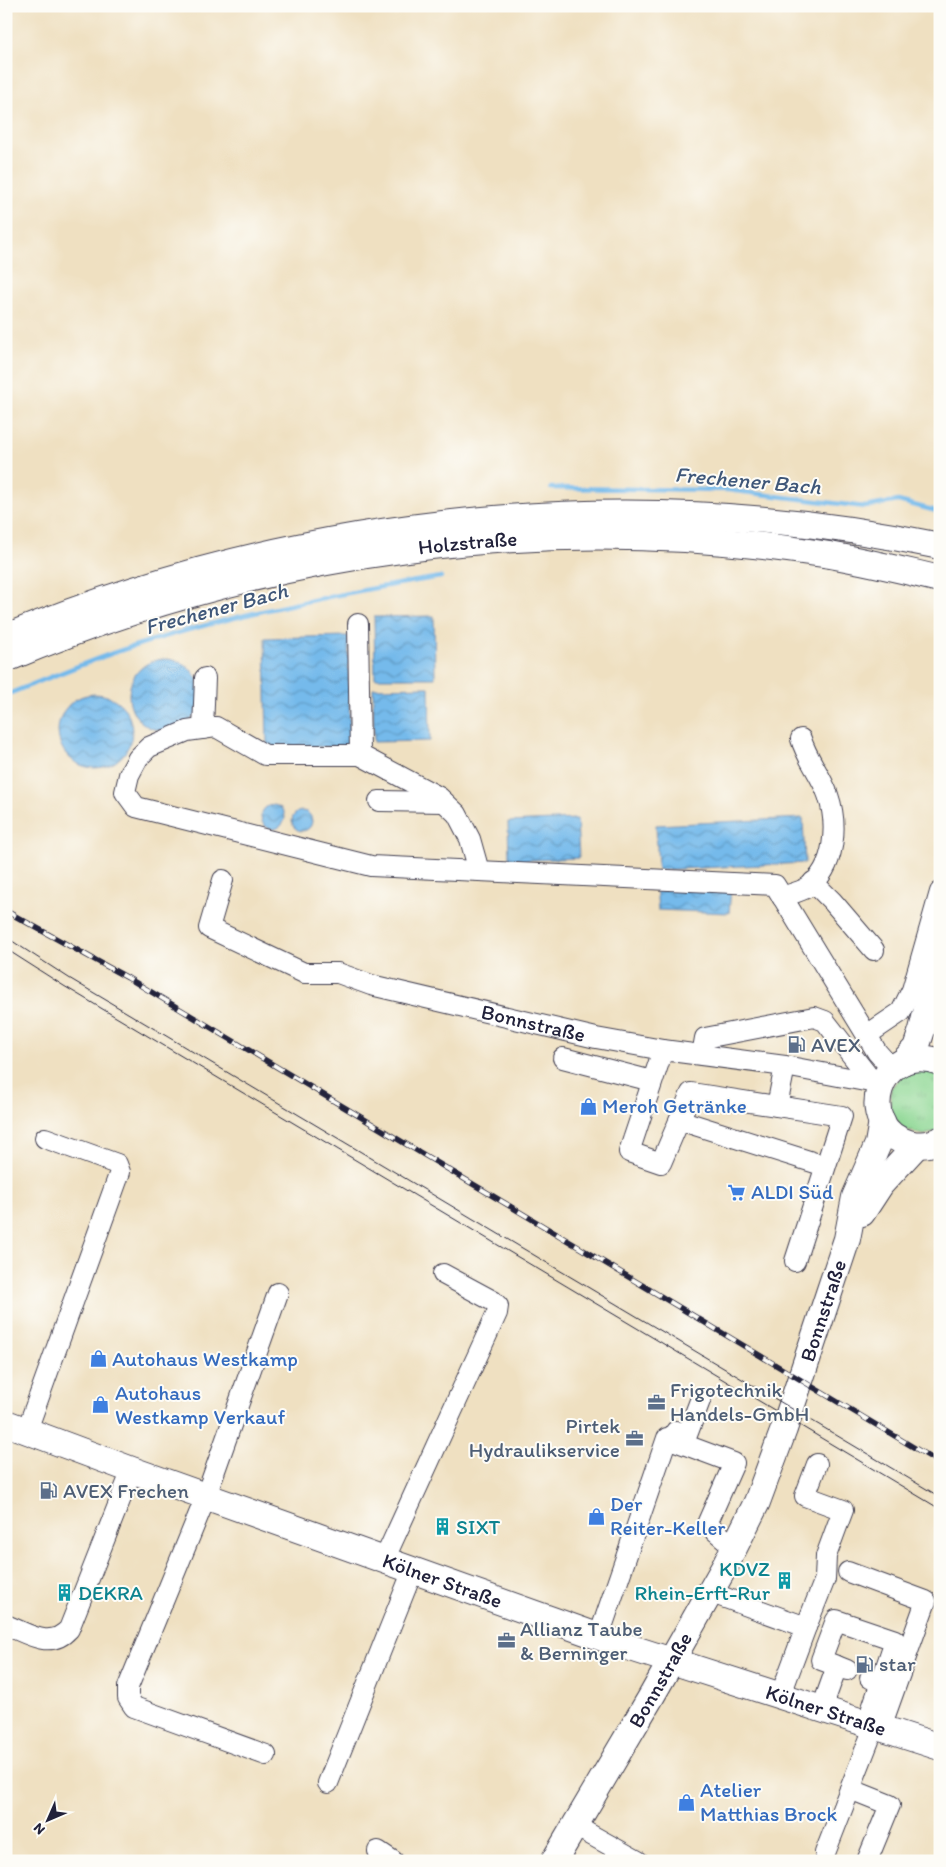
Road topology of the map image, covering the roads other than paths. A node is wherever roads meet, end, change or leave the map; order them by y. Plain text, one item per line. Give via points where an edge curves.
1 (940, 546) edge
2 (940, 579) edge
3 (358, 624) dead end
4 (6, 637) edge
5 (6, 659) edge
6 (205, 678) dead end
7 (204, 729) junction
8 (801, 739) dead end
9 (360, 755) junction
10 (379, 800) dead end
11 (444, 802) junction
12 (479, 871) junction
13 (223, 880) dead end
14 (813, 882) junction
15 (940, 892) edge
16 (782, 897) junction
17 (874, 950) dead end
18 (940, 955) edge
19 (867, 1035) junction
20 (662, 1050) junction
21 (702, 1055) junction
22 (563, 1058) dead end
23 (940, 1062) edge
24 (785, 1066) junction
25 (888, 1073) junction
26 (652, 1081) junction
27 (778, 1106) junction
28 (679, 1120) junction
29 (882, 1121) junction
30 (45, 1138) dead end
31 (928, 1142) edge
32 (825, 1166) junction
33 (847, 1239) junction
34 (795, 1261) dead end
35 (442, 1274) dead end
36 (278, 1293) dead end
37 (701, 1398) dead end
38 (16, 1426) edge
39 (672, 1440) junction
40 (817, 1464) dead end
41 (132, 1470) junction
42 (206, 1496) junction
43 (734, 1547) junction
44 (384, 1560) junction
45 (413, 1570) junction
46 (848, 1572) dead end
47 (709, 1592) junction
48 (6, 1625) edge
49 (806, 1627) junction
50 (599, 1636) junction
51 (672, 1660) junction
52 (781, 1694) junction
53 (822, 1708) junction
54 (874, 1725) junction
55 (940, 1746) edge
56 (266, 1755) dead end
57 (328, 1783) dead end
58 (850, 1789) junction
59 (575, 1826) junction
60 (825, 1853) dead end
61 (554, 1861) edge
62 (638, 1861) edge
63 (867, 1861) edge

1 - 4 main road, Holzstraße via 847,528 676,514 486,520 351,536 221,565 137,588
2 - 5 main road, Holzstraße via 825,554 669,537 595,535 441,544 347,558 225,584 140,609
3 - 9 street
6 - 7 street
7 - 9 street via 216,728 265,755
7 - 12 street via 167,738 149,747 138,758 125,792 136,808 371,866
8 - 14 street via 828,795 834,820 833,846 823,873
9 - 11 street
10 - 11 street
11 - 12 street via 456,814 470,839
12 - 16 street via 775,885
13 - 20 street, Bonnstraße via 209,928 304,973 338,973 380,987 596,1038
14 - 16 street
14 - 17 street
15 - 19 street via 912,990 901,1012
16 - 19 street
18 - 25 main road via 916,1048
19 - 25 street via 885,1061
20 - 21 street, Bonnstraße
20 - 26 street
21 - 24 street, Bonnstraße
21 - 25 street via 704,1038 814,1017 826,1021
22 - 26 street
23 - 25 main road via 927,1058
24 - 25 street, Bonnstraße
24 - 27 street
25 - 29 main road via 878,1096
26 - 28 street via 629,1152 661,1163
27 - 28 street via 691,1093
27 - 32 street via 842,1116
28 - 32 street
29 - 31 main road via 896,1137
29 - 33 main road, Bonnstraße via 878,1144 856,1197
30 - 38 street via 117,1164 120,1172
31 - 33 main road, Bonnstraße via 881,1184
32 - 34 street
33 - 43 main road, Bonnstraße via 784,1429 757,1502
35 - 44 street via 494,1301 498,1306 497,1313
36 - 42 street
37 - 39 street via 687,1435 676,1431
38 - 41 main road, Kölner Straße
39 - 43 street via 734,1463 707,1524
39 - 50 street via 668,1438
40 - 49 street via 805,1496 843,1510 826,1556 825,1579
41 - 42 main road, Kölner Straße
41 - 48 street via 69,1629 61,1638 48,1641
42 - 44 main road, Kölner Straße
42 - 56 street via 128,1688 128,1698 134,1707
43 - 47 main road, Bonnstraße
44 - 45 main road, Kölner Straße
45 - 50 main road, Kölner Straße
45 - 57 street
46 - 54 street via 926,1601
47 - 49 street
47 - 51 main road, Bonnstraße
49 - 52 street
50 - 51 main road, Kölner Straße
51 - 52 main road, Kölner Straße
51 - 59 main road, Bonnstraße
52 - 53 main road, Kölner Straße
53 - 54 main road, Kölner Straße
53 - 54 street via 842,1668 821,1660 836,1620 895,1640 876,1680
54 - 55 main road, Kölner Straße
54 - 58 street
58 - 60 street
58 - 63 street via 890,1806
59 - 61 main road, Bonnstraße
59 - 62 street

